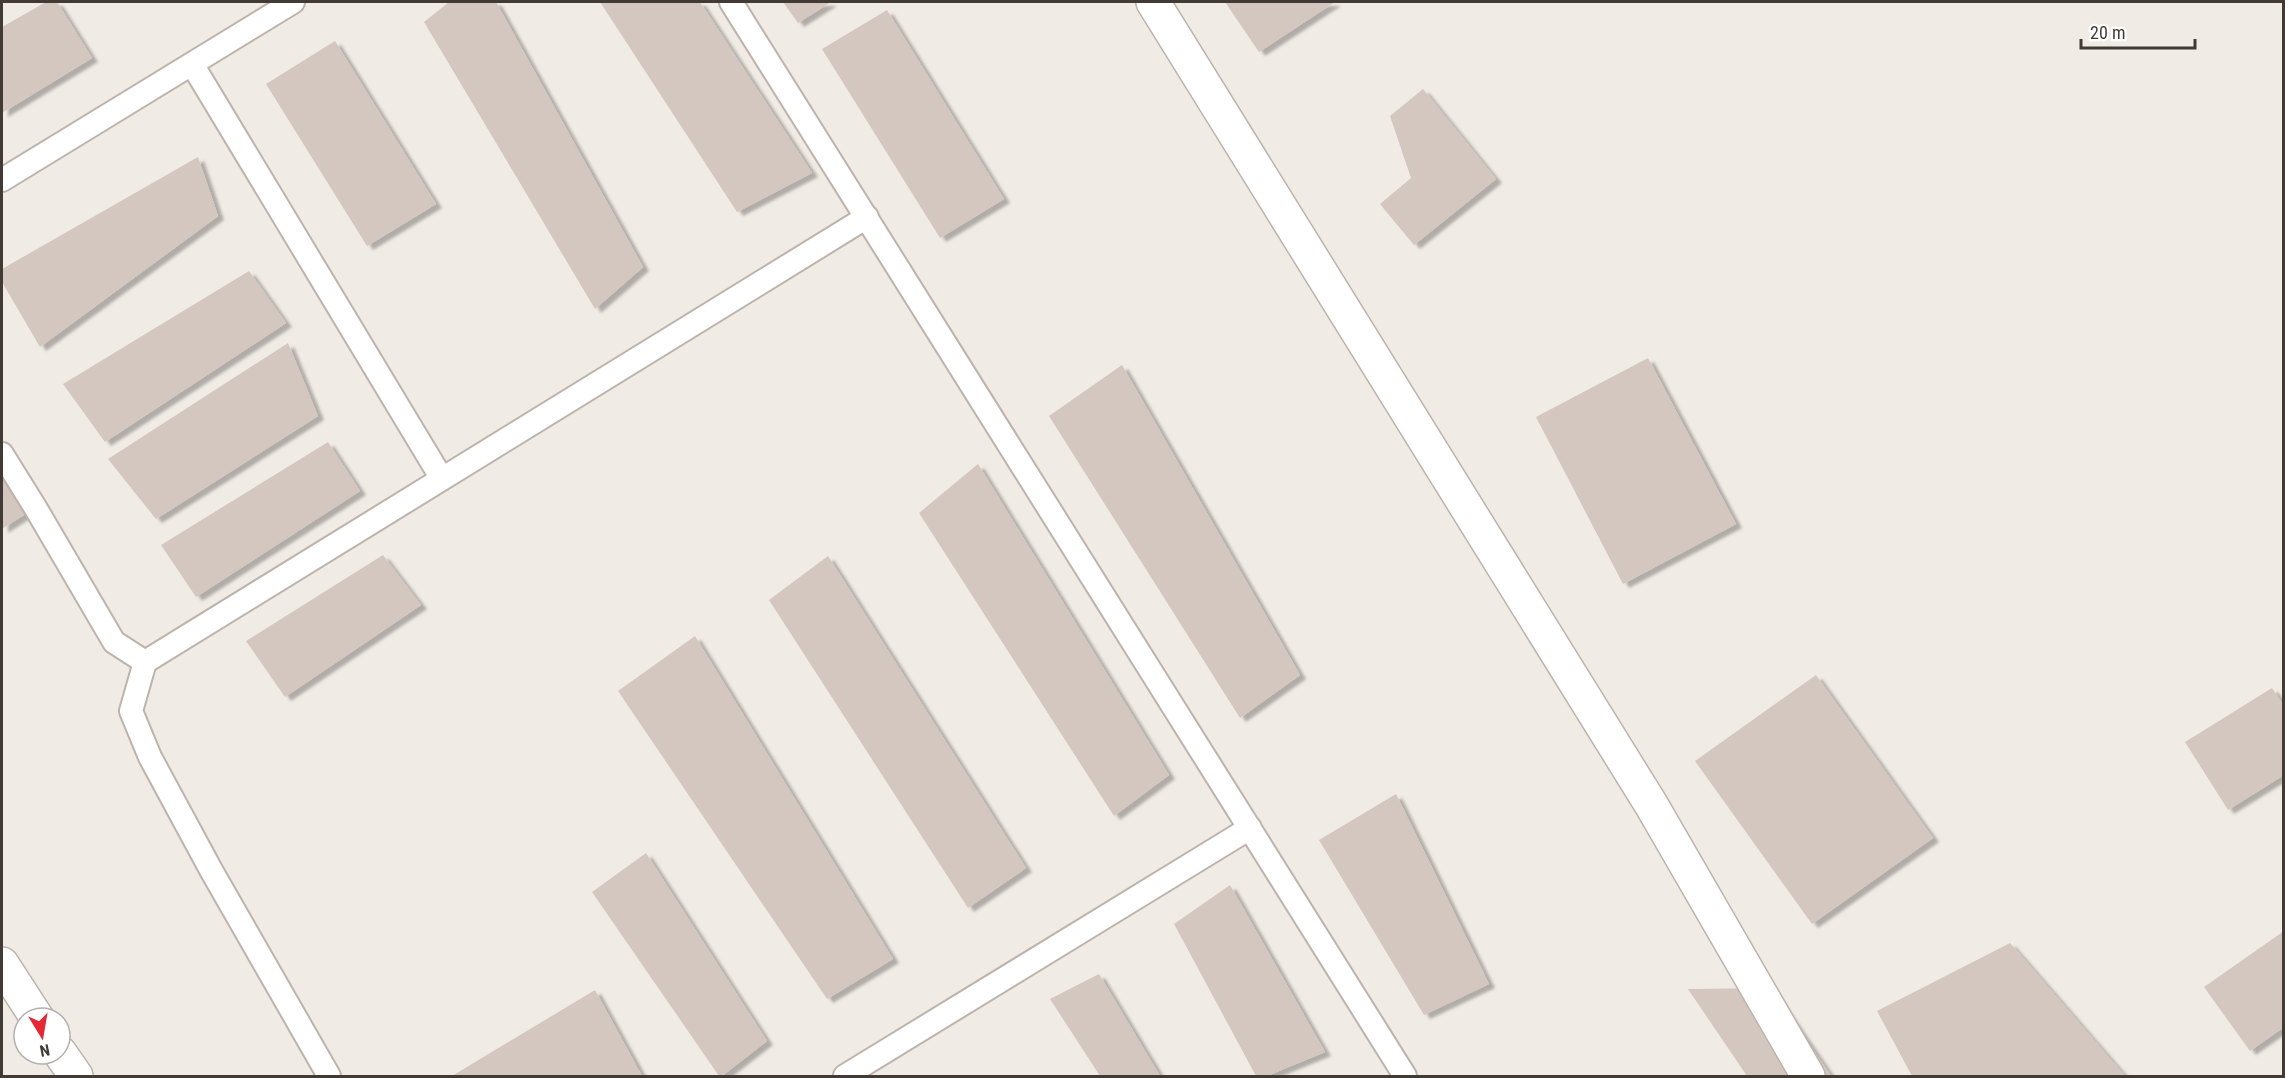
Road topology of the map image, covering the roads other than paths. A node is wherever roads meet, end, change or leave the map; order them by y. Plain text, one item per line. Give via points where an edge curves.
1 (292, 2) edge
2 (731, 2) edge
3 (1152, 2) edge
4 (192, 64) junction
5 (2, 180) edge
6 (867, 217) junction
7 (2, 454) edge
8 (442, 479) junction
9 (145, 662) junction
10 (1250, 828) junction
11 (2, 964) edge
12 (29, 1006) edge
13 (329, 1077) edge
14 (845, 1077) edge
15 (1405, 1077) edge
16 (1808, 1077) edge

1 - 4 lane
2 - 6 lane
3 - 16 street via 1652,806
4 - 5 lane
4 - 8 lane
6 - 8 lane
6 - 10 lane
7 - 9 lane via 114,642
8 - 9 lane
9 - 13 lane via 131,711 150,757
10 - 14 lane
10 - 15 lane
11 - 12 street

